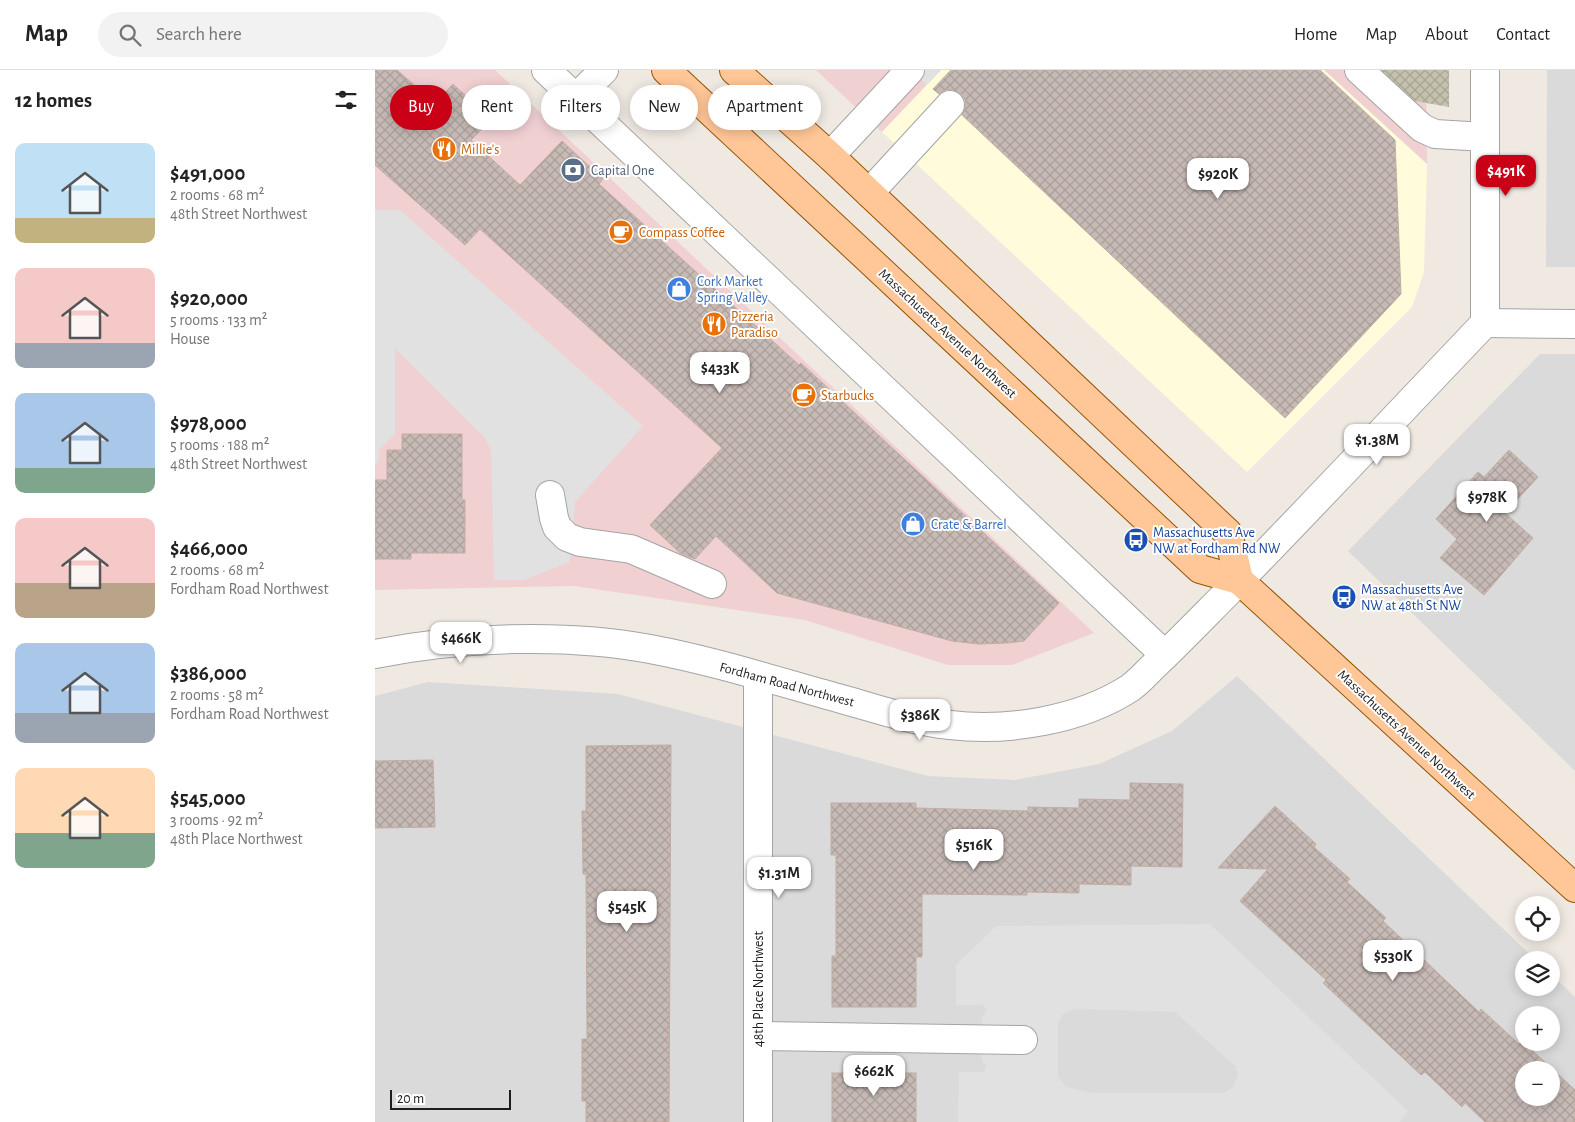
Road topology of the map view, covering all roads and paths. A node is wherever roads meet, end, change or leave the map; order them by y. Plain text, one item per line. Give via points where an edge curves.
1 (546, 70) edge
2 (603, 70) edge
3 (666, 70) edge
4 (734, 70) edge
5 (910, 70) edge
6 (1359, 70) edge
7 (1485, 70) edge
8 (562, 85) edge
9 (589, 85) edge
10 (950, 105) dead end
11 (610, 130) edge
12 (1485, 137) junction
13 (831, 156) junction
14 (869, 193) junction
15 (1485, 323) junction
16 (1575, 324) edge
17 (550, 495) dead end
18 (1239, 580) junction
19 (712, 584) dead end
20 (375, 654) edge
21 (1165, 655) junction
22 (758, 676) junction
23 (1575, 888) edge
24 (758, 1036) junction
25 (1023, 1040) dead end
26 (759, 1122) edge

1 - 8 street
2 - 9 street
3 - 18 main road, Massachusetts Avenue Northwest via 1200,569
4 - 13 main road
5 - 13 street
6 - 12 street via 1422,128 1435,134
7 - 12 street
10 - 14 street
11 - 21 street
12 - 15 street
13 - 14 main road
14 - 18 main road via 1228,533
15 - 16 street
15 - 18 street, Fordham Road Northwest
17 - 19 street via 557,527 567,537 580,542 631,549
18 - 21 street, Fordham Road Northwest
18 - 23 main road, Massachusetts Avenue Northwest
20 - 22 street, Fordham Road Northwest via 474,641 543,639 608,642 652,649
21 - 22 street, Fordham Road Northwest via 1132,687 1089,708 1043,721 995,727 956,726 924,720
22 - 24 street, 48th Place Northwest
24 - 25 street
24 - 26 street, 48th Place Northwest

